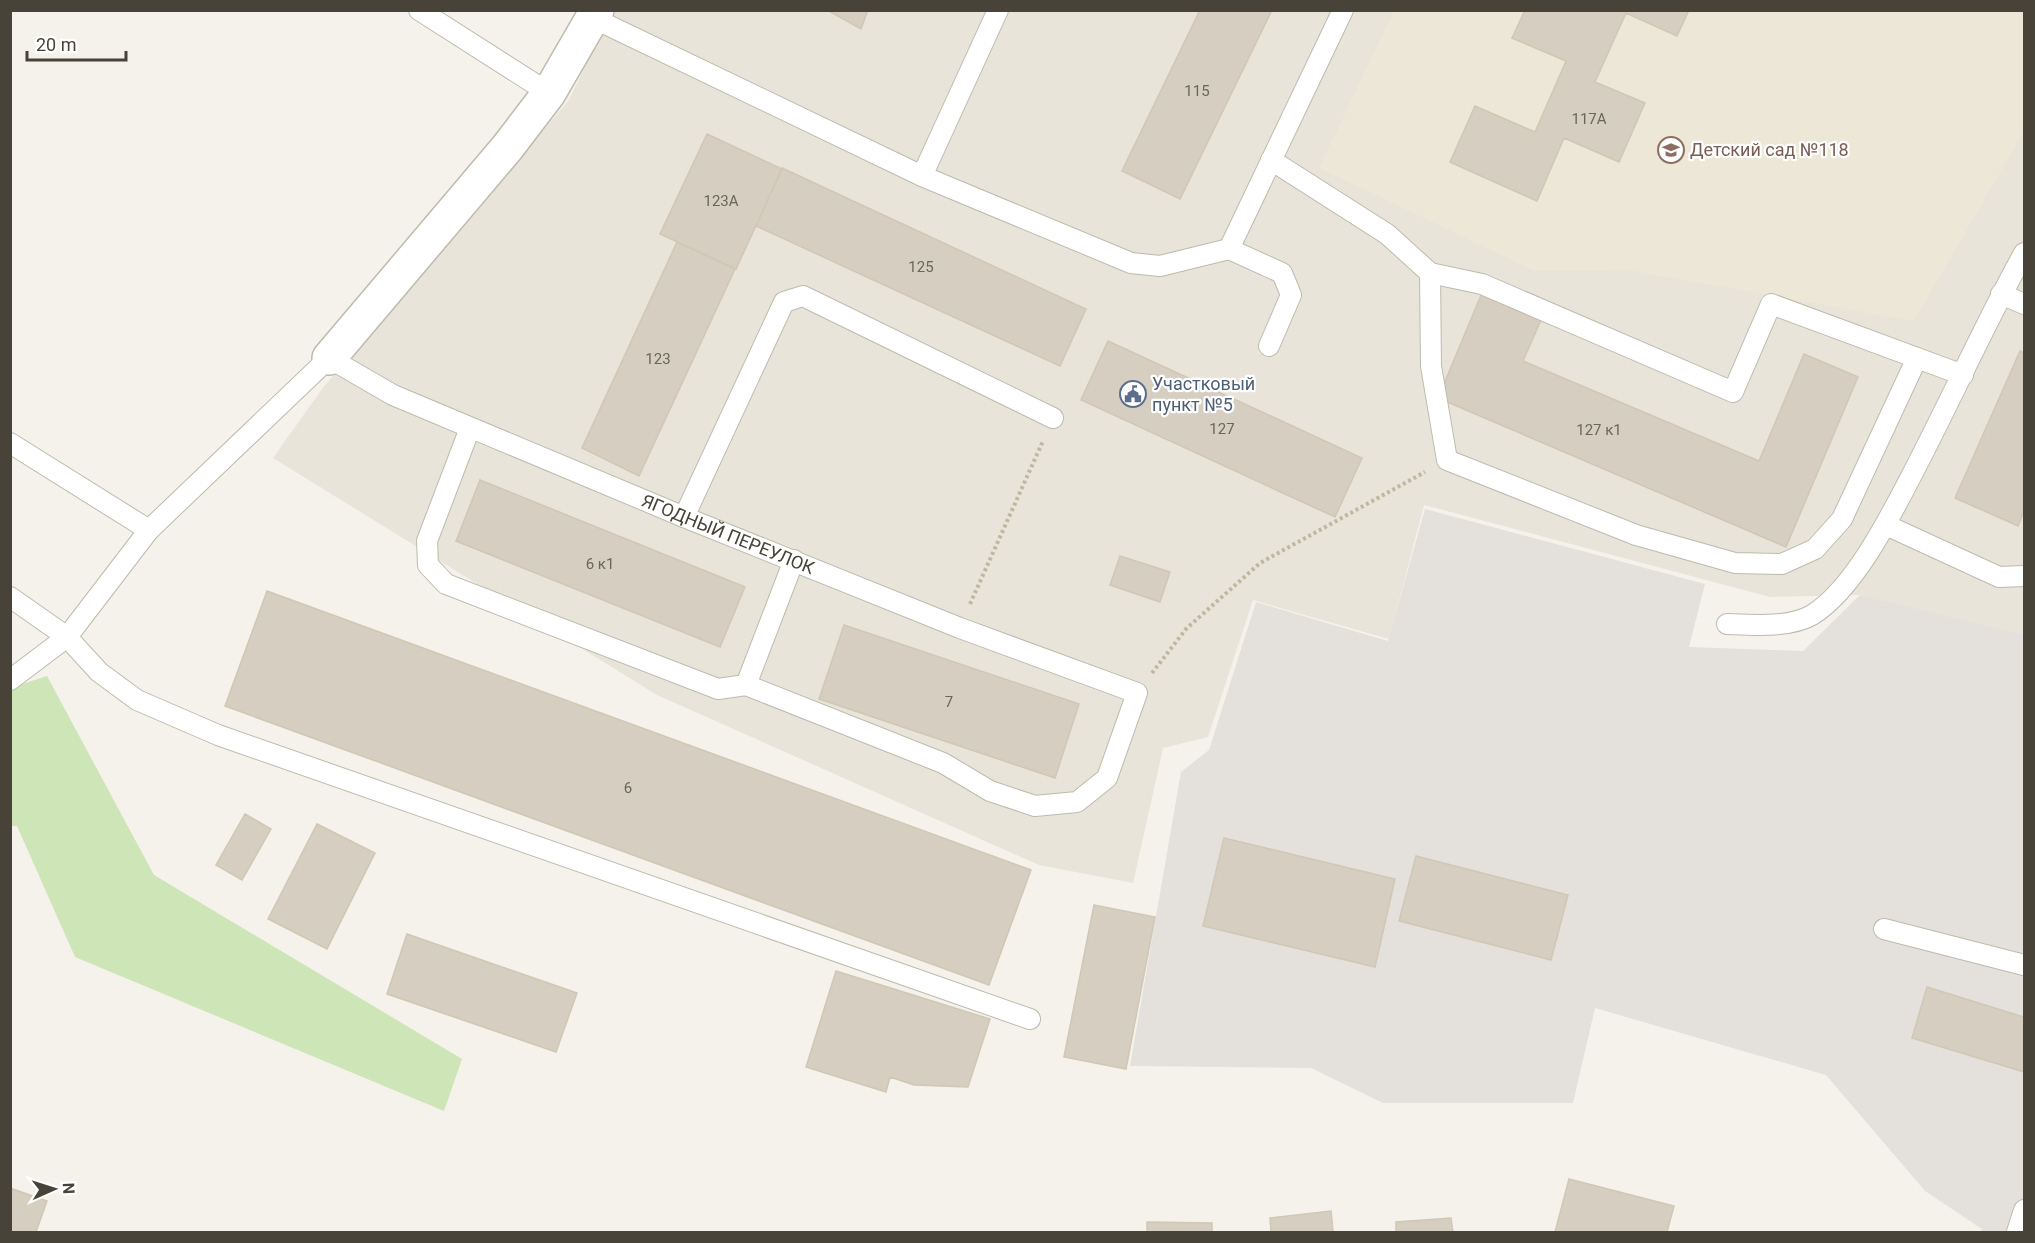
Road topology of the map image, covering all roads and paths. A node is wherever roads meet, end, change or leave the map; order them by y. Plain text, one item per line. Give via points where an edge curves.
1 (419, 10) edge
2 (998, 10) edge
3 (1343, 10) edge
4 (595, 14) edge
5 (549, 93) junction
6 (1272, 160) junction
7 (922, 176) junction
8 (1229, 249) junction
9 (2025, 253) edge
10 (1430, 273) junction
11 (2001, 294) junction
12 (2025, 304) edge
13 (1269, 346) dead end
14 (329, 358) junction
15 (1917, 358) junction
16 (1963, 375) junction
17 (1053, 418) joint
18 (470, 428) junction
19 (10, 443) edge
20 (1447, 460) junction
21 (684, 517) junction
22 (1886, 525) junction
23 (149, 530) junction
24 (794, 560) junction
25 (2025, 576) edge
26 (10, 597) edge
27 (1727, 624) dead end
28 (960, 628) junction
29 (67, 637) junction
30 (10, 680) edge
31 (746, 685) junction
32 (1137, 693) junction
33 (1884, 929) dead end
34 (2025, 965) edge
35 (1030, 1019) dead end
36 (2025, 1210) edge
37 (2017, 1233) edge

1 - 5 lane
2 - 7 lane
3 - 6 lane
4 - 5 street
4 - 7 lane
5 - 14 street
6 - 8 lane
6 - 10 lane via 1387,234
7 - 8 lane via 1131,263 1160,266
8 - 13 lane via 1282,273 1291,295
9 - 11 lane
10 - 15 lane via 1482,284 1733,392 1771,304
10 - 20 lane via 1431,366
11 - 12 lane
11 - 16 lane
14 - 18 lane, ЯГОДНЫЙ ПЕРЕУЛОК via 393,395
14 - 23 lane
15 - 16 lane
15 - 20 lane via 1842,519 1815,549 1782,564 1735,563 1636,534
16 - 22 lane
17 - 21 lane via 803,296 784,302
17 - 28 path
18 - 21 lane, ЯГОДНЫЙ ПЕРЕУЛОК
18 - 31 lane via 427,541 428,565 446,584 718,688
19 - 23 lane
20 - 32 path via 1260,563 1186,629
21 - 24 lane, ЯГОДНЫЙ ПЕРЕУЛОК
22 - 25 lane via 1999,577
22 - 27 lane via 1843,588 1811,615 1777,625
23 - 29 lane
24 - 28 lane, ЯГОДНЫЙ ПЕРЕУЛОК
24 - 31 lane
26 - 29 lane
28 - 32 lane, ЯГОДНЫЙ ПЕРЕУЛОК
29 - 30 lane
29 - 35 lane via 99,672 137,700 218,735
31 - 32 lane via 943,763 990,791 1035,806 1077,802 1107,778
33 - 34 lane
36 - 37 lane

